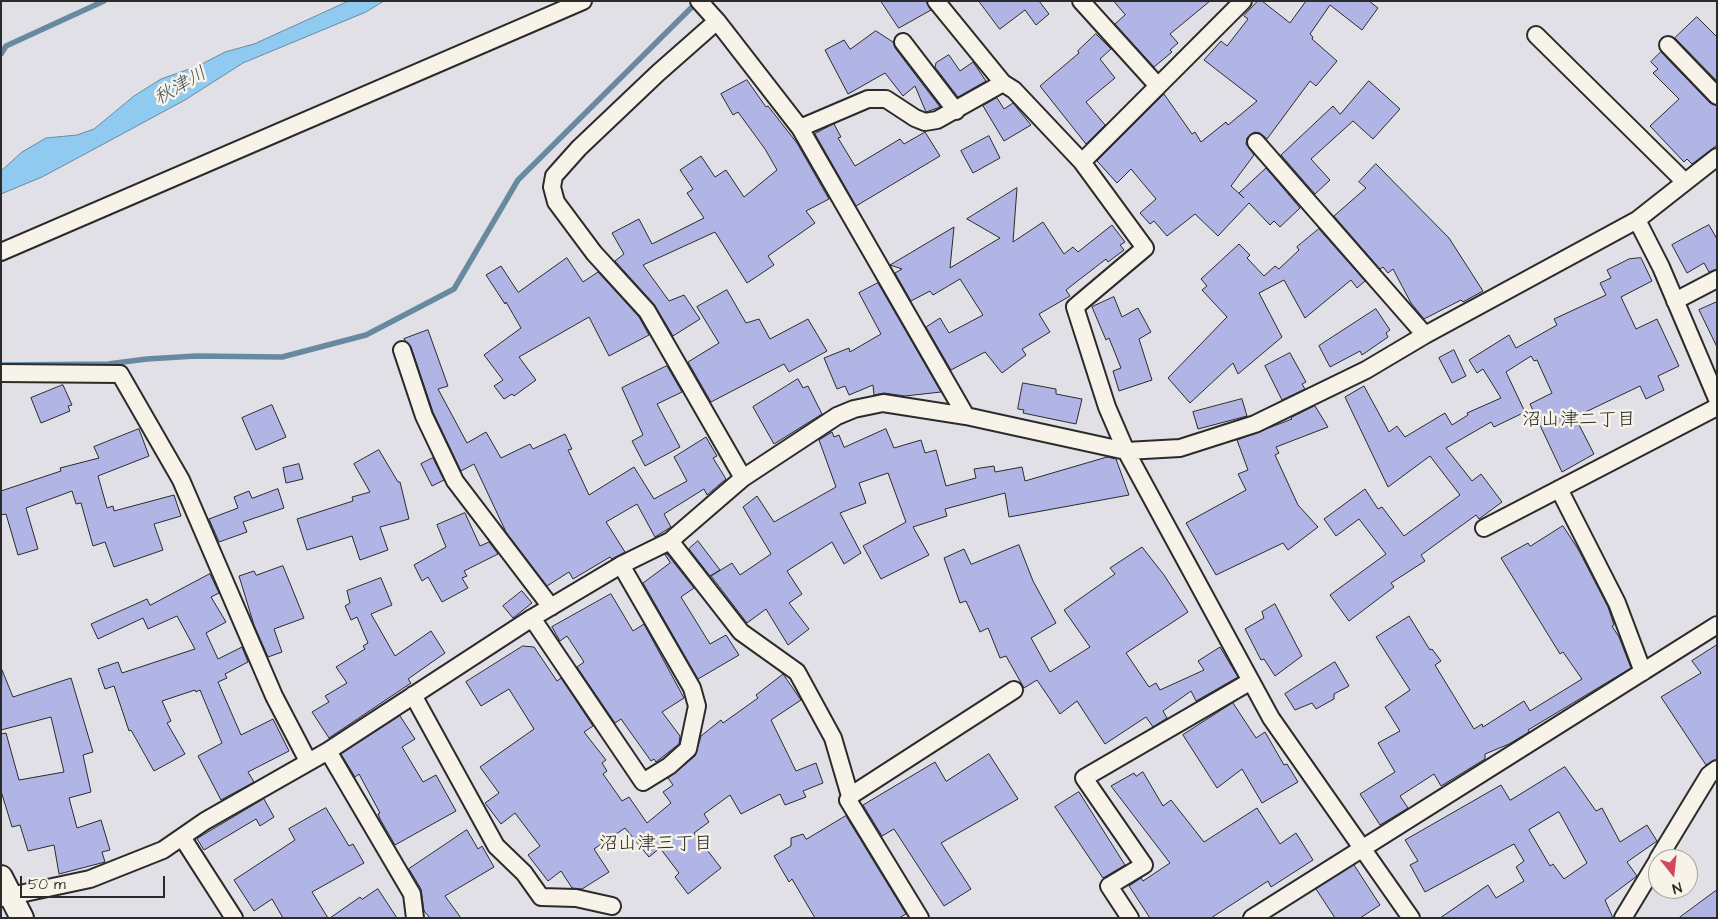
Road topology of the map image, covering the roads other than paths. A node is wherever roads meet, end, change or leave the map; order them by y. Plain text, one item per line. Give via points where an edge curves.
1 (583, 1) edge
2 (936, 1) edge
3 (1081, 1) edge
4 (1243, 1) edge
5 (709, 12) edge
6 (1536, 34) dead end
7 (903, 42) dead end
8 (1668, 46) dead end
9 (1003, 83) junction
10 (1158, 86) junction
11 (1717, 96) edge
12 (956, 111) junction
13 (800, 128) junction
14 (1256, 142) dead end
15 (1717, 157) edge
16 (1082, 162) junction
17 (1685, 182) junction
18 (1637, 220) junction
19 (1, 252) edge
20 (1717, 279) edge
21 (1675, 301) junction
22 (1425, 335) junction
23 (402, 350) dead end
24 (1, 373) edge
25 (1717, 399) edge
26 (1717, 407) edge
27 (966, 416) junction
28 (1126, 451) junction
29 (743, 478) junction
30 (1559, 489) junction
31 (1484, 528) dead end
32 (670, 541) junction
33 (622, 565) junction
34 (551, 607) junction
35 (532, 618) junction
36 (1717, 625) edge
37 (1644, 672) junction
38 (1251, 681) junction
39 (1014, 690) dead end
40 (413, 695) junction
41 (328, 750) junction
42 (308, 761) junction
43 (1717, 769) edge
44 (850, 796) junction
45 (182, 837) junction
46 (1364, 849) junction
47 (1664, 849) edge
48 (1648, 876) edge
49 (4, 890) edge
50 (612, 906) dead end
51 (22, 918) edge
52 (234, 918) edge
53 (416, 918) edge
54 (920, 918) edge
55 (1130, 918) edge
56 (1252, 918) edge
57 (1411, 918) edge
58 (1623, 918) edge

1 - 19 street
2 - 9 street
3 - 10 street
4 - 10 street
5 - 13 street
5 - 29 street via 658,73 579,148 554,176 552,187 556,202 594,253 647,311
6 - 17 street
7 - 12 street
8 - 11 street
9 - 12 street
9 - 16 street via 1014,90
10 - 16 street
12 - 13 street via 925,122 886,99 868,99
13 - 27 street
14 - 22 street
15 - 17 street
16 - 28 street via 1145,248 1075,307 1106,407
17 - 18 street
18 - 21 street
18 - 22 street
20 - 21 street
21 - 25 street
22 - 28 street via 1366,370 1254,424 1180,448
23 - 34 street via 424,416 455,481
24 - 42 street via 120,374 181,480 267,678
26 - 30 street
27 - 28 street
27 - 29 street via 883,403 854,409 837,416
28 - 38 street
29 - 32 street
30 - 31 street
30 - 37 street via 1617,603
32 - 33 street
32 - 44 street via 741,632 797,672 833,738
33 - 34 street
33 - 35 street via 692,688 696,706 688,749 643,782
34 - 35 street
35 - 40 street
36 - 37 street
37 - 46 street
38 - 46 street via 1271,718
38 - 55 street via 1084,778 1144,865 1109,886
39 - 44 street
40 - 41 street
40 - 50 street via 496,846 524,873 541,897 576,898
41 - 42 street
41 - 53 street via 412,894
42 - 45 street
43 - 47 street via 1709,775
44 - 54 street via 848,800
45 - 49 street via 163,850 90,879
45 - 52 street
46 - 56 street
46 - 57 street
48 - 58 street
49 - 51 main road

